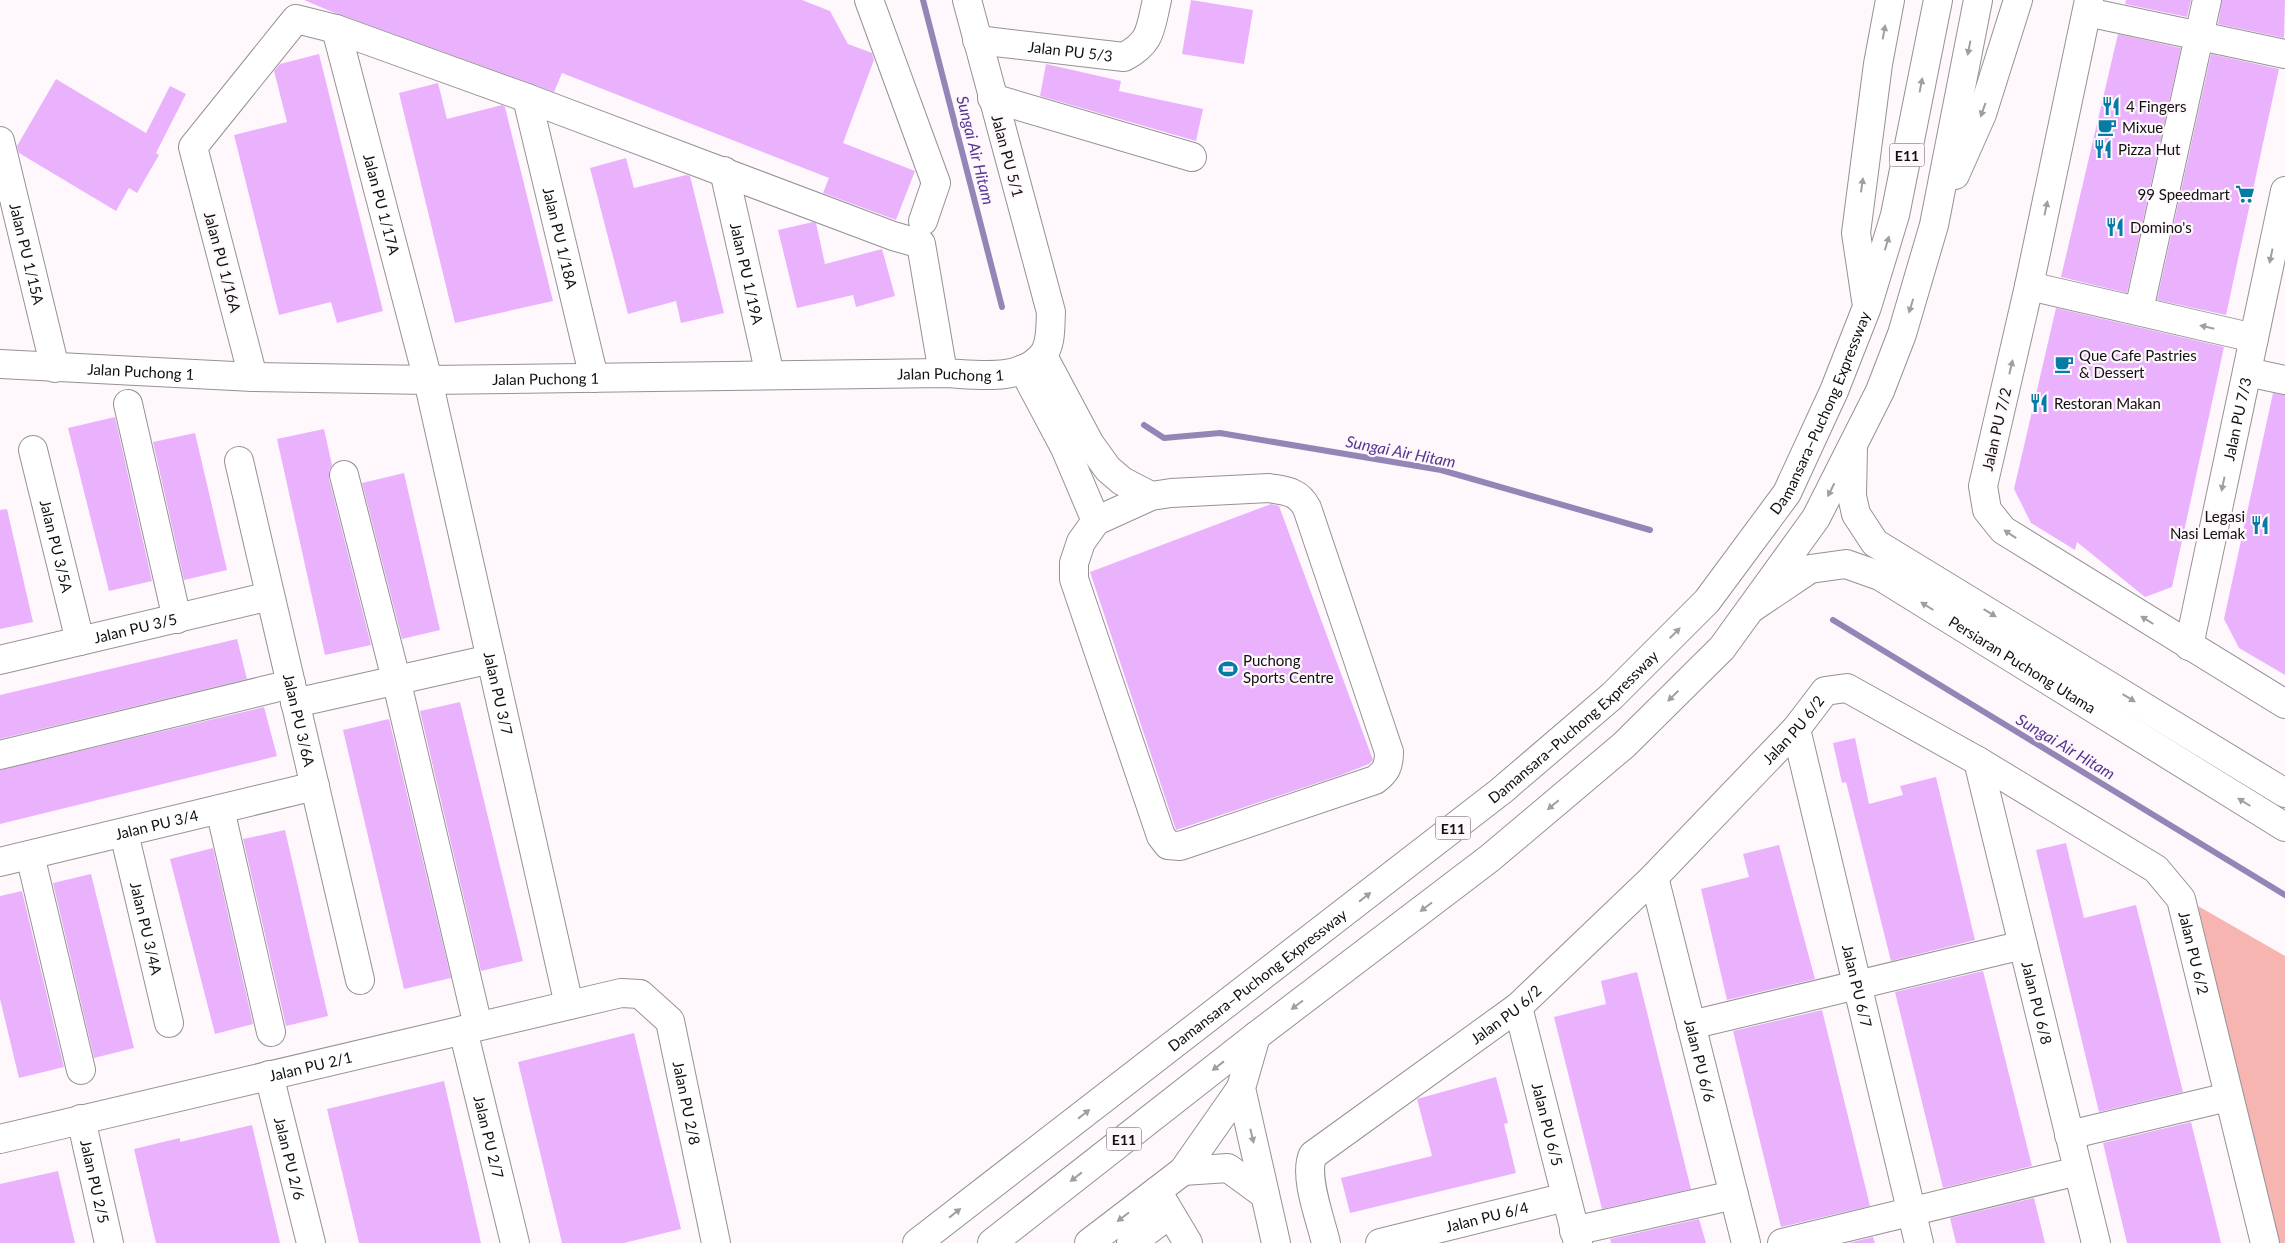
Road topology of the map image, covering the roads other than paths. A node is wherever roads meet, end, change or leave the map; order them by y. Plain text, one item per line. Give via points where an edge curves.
1 (868, 0) edge
2 (967, 0) edge
3 (1157, 0) edge
4 (1890, 0) edge
5 (1938, 0) edge
6 (1978, 0) edge
7 (2207, 0) edge
8 (2088, 6) edge
9 (2016, 7) edge
10 (336, 29) junction
11 (2199, 36) junction
12 (977, 40) junction
13 (2285, 54) edge
14 (527, 98) junction
15 (992, 98) junction
16 (0, 141) edge
17 (1192, 157) dead end
18 (724, 171) junction
19 (2285, 191) edge
20 (1934, 225) junction
21 (922, 232) junction
22 (2029, 286) junction
23 (1867, 307) junction
24 (2138, 310) junction
25 (2254, 338) junction
26 (1033, 362) junction
27 (0, 364) edge
28 (55, 368) junction
29 (2247, 372) junction
30 (943, 373) junction
31 (770, 375) junction
32 (253, 377) junction
33 (594, 378) junction
34 (428, 380) junction
35 (2285, 380) edge
36 (128, 404) dead end
37 (1853, 447) junction
38 (33, 450) dead end
39 (239, 461) dead end
40 (344, 475) dead end
41 (1151, 496) junction
42 (1096, 521) junction
43 (270, 596) junction
44 (1752, 608) junction
45 (177, 619) junction
46 (80, 641) junction
47 (2189, 646) junction
48 (491, 659) junction
49 (0, 660) edge
50 (396, 679) junction
51 (293, 694) junction
52 (2285, 704) edge
53 (1796, 729) junction
54 (0, 754) edge
55 (1978, 761) junction
56 (315, 786) junction
57 (2285, 793) edge
58 (220, 809) junction
59 (2285, 827) edge
60 (124, 832) junction
61 (30, 855) junction
62 (0, 862) edge
63 (1654, 877) junction
64 (2023, 945) junction
65 (360, 980) dead end
66 (1857, 985) junction
67 (621, 993) joint
68 (569, 1005) junction
69 (1518, 1007) junction
70 (168, 1023) dead end
71 (1691, 1025) junction
72 (471, 1028) junction
73 (271, 1032) dead end
74 (1256, 1036) junction
75 (81, 1070) dead end
76 (269, 1075) junction
77 (1241, 1088) junction
78 (2228, 1097) junction
79 (81, 1120) junction
80 (2069, 1135) junction
81 (0, 1138) edge
82 (2078, 1171) junction
83 (1183, 1172) junction
84 (1265, 1195) junction
85 (1734, 1195) junction
86 (1566, 1197) junction
87 (1163, 1202) junction
88 (1912, 1212) junction
89 (1576, 1237) edge
90 (109, 1243) edge
91 (311, 1243) edge
92 (515, 1243) edge
93 (716, 1243) edge
94 (917, 1243) edge
95 (992, 1243) edge
96 (1088, 1243) edge
97 (1131, 1243) edge
98 (1188, 1243) edge
99 (1276, 1243) edge
100 (1326, 1243) edge
101 (1380, 1243) edge
102 (1746, 1243) edge
103 (1782, 1243) edge
104 (1919, 1243) edge
105 (2096, 1243) edge
106 (2265, 1243) edge

1 - 21 main road via 936,183
2 - 12 main road, Jalan PU 5/1
3 - 12 main road, Jalan PU 5/3 via 1150,32 1140,48 1124,56
23 -> 4 main road via 1856,233 1878,64
23 -> 5 main road, Damansara–Puchong Expressway / E11 via 1895,215
6 -> 20 main road, E11
7 - 11 main road
8 - 11 main road
22 -> 8 main road, Jalan PU 7/2
9 -> 20 main road via 1982,114
10 - 14 main road
10 - 32 main road, Jalan PU 1/16A via 296,19 193,148
10 - 34 main road, Jalan PU 1/17A
11 - 13 main road
11 - 24 main road
12 - 15 main road, Jalan PU 5/1
14 - 18 main road
14 - 33 main road, Jalan PU 1/18A
15 - 17 main road
15 - 26 main road, Jalan PU 5/1 via 1051,312 1050,337
16 - 28 main road, Jalan PU 1/15A
18 - 21 main road via 893,236
18 - 31 main road, Jalan PU 1/19A
19 -> 25 main road, Jalan PU 7/3
20 -> 37 main road, E11 via 1902,334
21 - 30 main road
22 - 24 main road
47 -> 22 main road, Jalan PU 7/2 via 2003,530 1987,510 1983,486
94 -> 23 main road, Damansara–Puchong Expressway / E11 via 1501,791 1612,696 1707,601 1787,493 1834,391
25 -> 24 main road
25 - 29 main road, Jalan PU 7/3
26 - 30 main road, Jalan Puchong 1 via 1003,374
26 - 41 main road via 1108,469
26 - 42 main road
27 - 28 main road, Jalan Puchong 1
28 - 32 main road, Jalan Puchong 1
29 - 35 main road
29 -> 47 main road, Jalan PU 7/3
30 - 31 main road, Jalan Puchong 1
31 - 33 main road, Jalan Puchong 1
32 - 34 main road, Jalan Puchong 1
33 - 34 main road, Jalan Puchong 1
34 - 48 main road, Jalan PU 3/7
36 - 45 main road
37 -> 44 main road, E11 via 1816,518
37 -> 57 main road, Persiaran Puchong Utama via 1852,496 1856,514 1875,543
38 - 46 main road, Jalan PU 3/5A
39 - 43 main road, Jalan PU 3/6A
40 - 50 main road, Jalan PU 2/7
41 - 42 main road
41 - 42 main road via 1269,488 1293,492 1302,498 1389,752 1389,763 1384,773 1375,780 1180,846 1168,845 1161,836 1074,579 1074,563 1081,542
43 - 45 main road, Jalan PU 3/5
43 - 51 main road, Jalan PU 3/6A
59 -> 44 main road, Persiaran Puchong Utama via 1880,576 1846,564 1810,569
44 -> 74 main road, E11 via 1722,648 1616,751 1490,858
45 - 46 main road, Jalan PU 3/5
46 - 49 main road, Jalan PU 3/5
47 - 52 main road, Jalan PU 7/2
48 - 50 main road
48 - 68 main road, Jalan PU 3/7
50 - 51 main road
50 - 72 main road, Jalan PU 2/7
51 - 54 main road
51 - 56 main road, Jalan PU 3/6A
53 - 55 main road, Jalan PU 6/2 via 1825,691 1847,688
53 - 63 main road, Jalan PU 6/2
53 - 66 main road, Jalan PU 6/7
55 - 64 main road, Jalan PU 6/8
55 - 78 main road, Jalan PU 6/2 via 2156,869 2181,899
56 - 58 main road, Jalan PU 3/4
56 - 65 main road, Jalan PU 3/6A
58 - 60 main road, Jalan PU 3/4
58 - 73 main road
60 - 61 main road, Jalan PU 3/4
60 - 70 main road, Jalan PU 3/4A
61 - 62 main road, Jalan PU 3/4
61 - 75 main road
63 - 69 main road, Jalan PU 6/2
63 - 71 main road, Jalan PU 6/6
64 - 66 main road
64 - 80 main road, Jalan PU 6/8
66 - 71 main road
66 - 88 main road, Jalan PU 6/7
67 - 68 main road, Jalan PU 2/1
67 - 93 main road, Jalan PU 2/8 via 640,994 670,1021
68 - 72 main road, Jalan PU 2/1
69 - 86 main road, Jalan PU 6/5
69 - 100 main road, Jalan PU 6/2 via 1313,1155 1310,1174
71 - 85 main road, Jalan PU 6/6
72 - 76 main road, Jalan PU 2/1
72 - 92 main road, Jalan PU 2/7
74 - 77 main road
74 -> 95 main road, E11
76 - 79 main road, Jalan PU 2/1
76 - 91 main road, Jalan PU 2/6
77 - 83 main road
77 -> 84 main road
78 - 80 main road
78 - 106 main road, Jalan PU 6/2
79 - 81 main road, Jalan PU 2/1
79 - 90 main road, Jalan PU 2/5
80 - 82 main road, Jalan PU 6/8
82 - 88 main road
82 - 105 main road, Jalan PU 6/8
83 - 84 main road via 1228,1168
83 - 87 main road
84 - 99 main road
85 - 89 main road
85 - 102 main road, Jalan PU 6/6
86 - 89 main road, Jalan PU 6/5
86 - 101 main road, Jalan PU 6/4
87 -> 96 main road
87 - 97 main road
87 - 98 main road
88 - 103 main road
88 - 104 main road, Jalan PU 6/7

